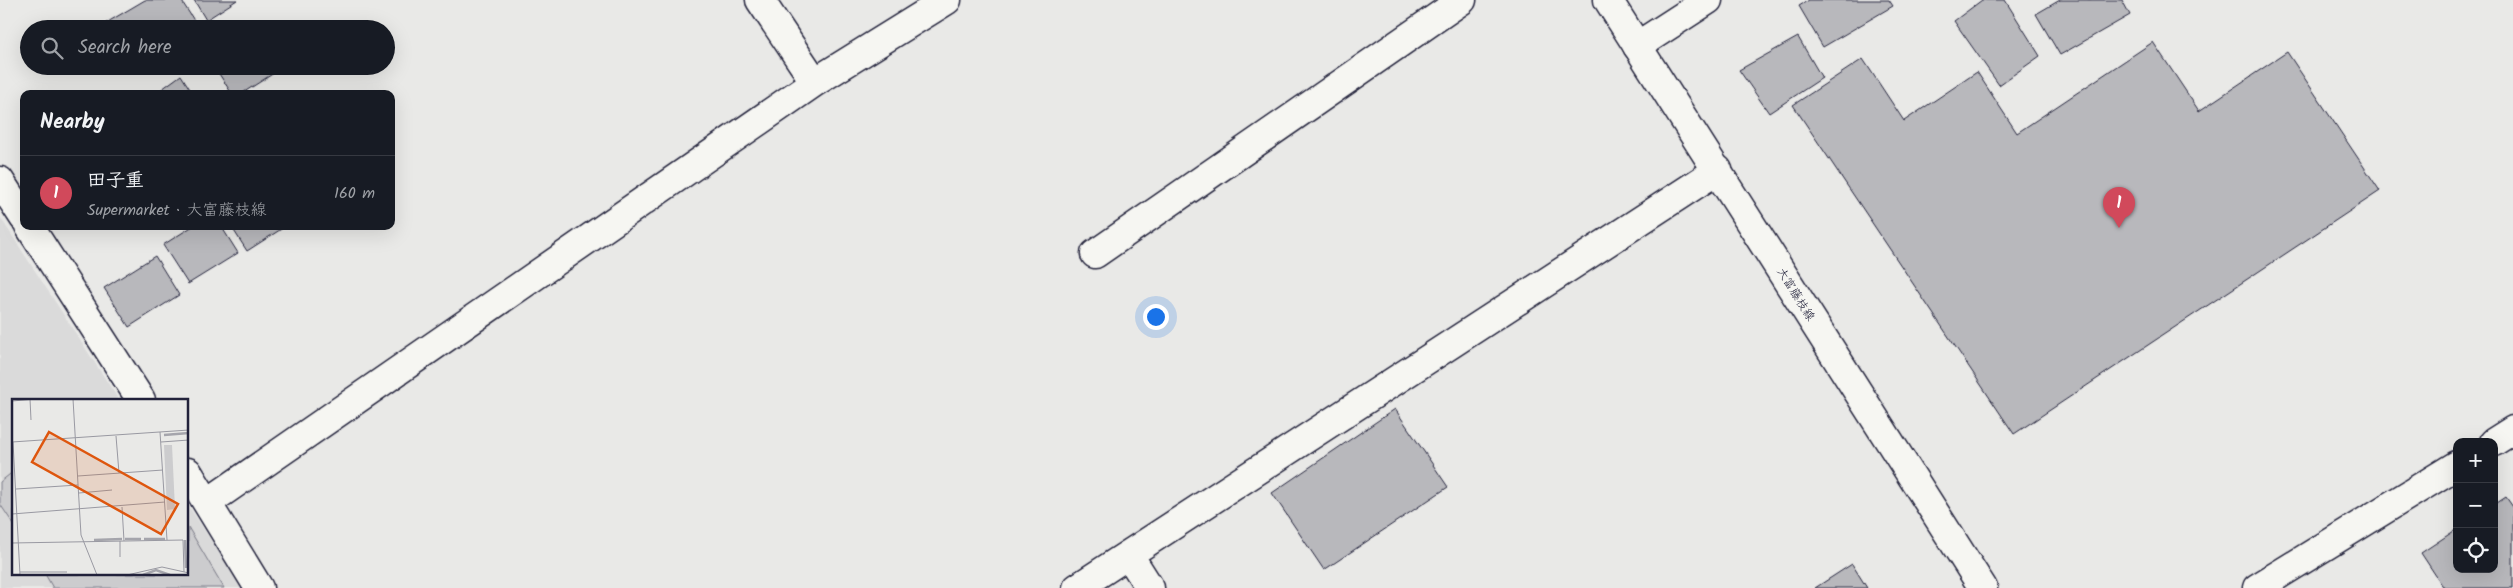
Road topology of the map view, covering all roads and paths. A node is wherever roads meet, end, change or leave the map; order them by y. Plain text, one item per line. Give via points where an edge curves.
1 (760, 0) edge
2 (948, 0) edge
3 (1462, 0) edge
4 (1608, 0) edge
5 (1708, 0) edge
6 (1637, 46) junction
7 (815, 82) junction
8 (1718, 170) junction
9 (0, 181) edge
10 (20, 212) edge
11 (32, 230) edge
12 (1095, 254) dead end
13 (140, 399) edge
14 (2513, 430) edge
15 (2498, 439) edge
16 (2453, 467) edge
17 (189, 474) edge
18 (207, 503) junction
19 (1129, 555) junction
20 (259, 588) edge
21 (1078, 588) edge
22 (1150, 588) edge
23 (1982, 588) edge
24 (2257, 588) edge

1 - 7 street
2 - 7 street
3 - 12 street
4 - 6 street, 大富藤枝線
5 - 6 street
6 - 8 street, 大富藤枝線
7 - 18 street
8 - 19 street
8 - 23 street, 大富藤枝線
9 - 10 street
11 - 13 street
14 - 15 street
16 - 24 street
17 - 18 street
18 - 20 street
19 - 21 street
19 - 22 street

